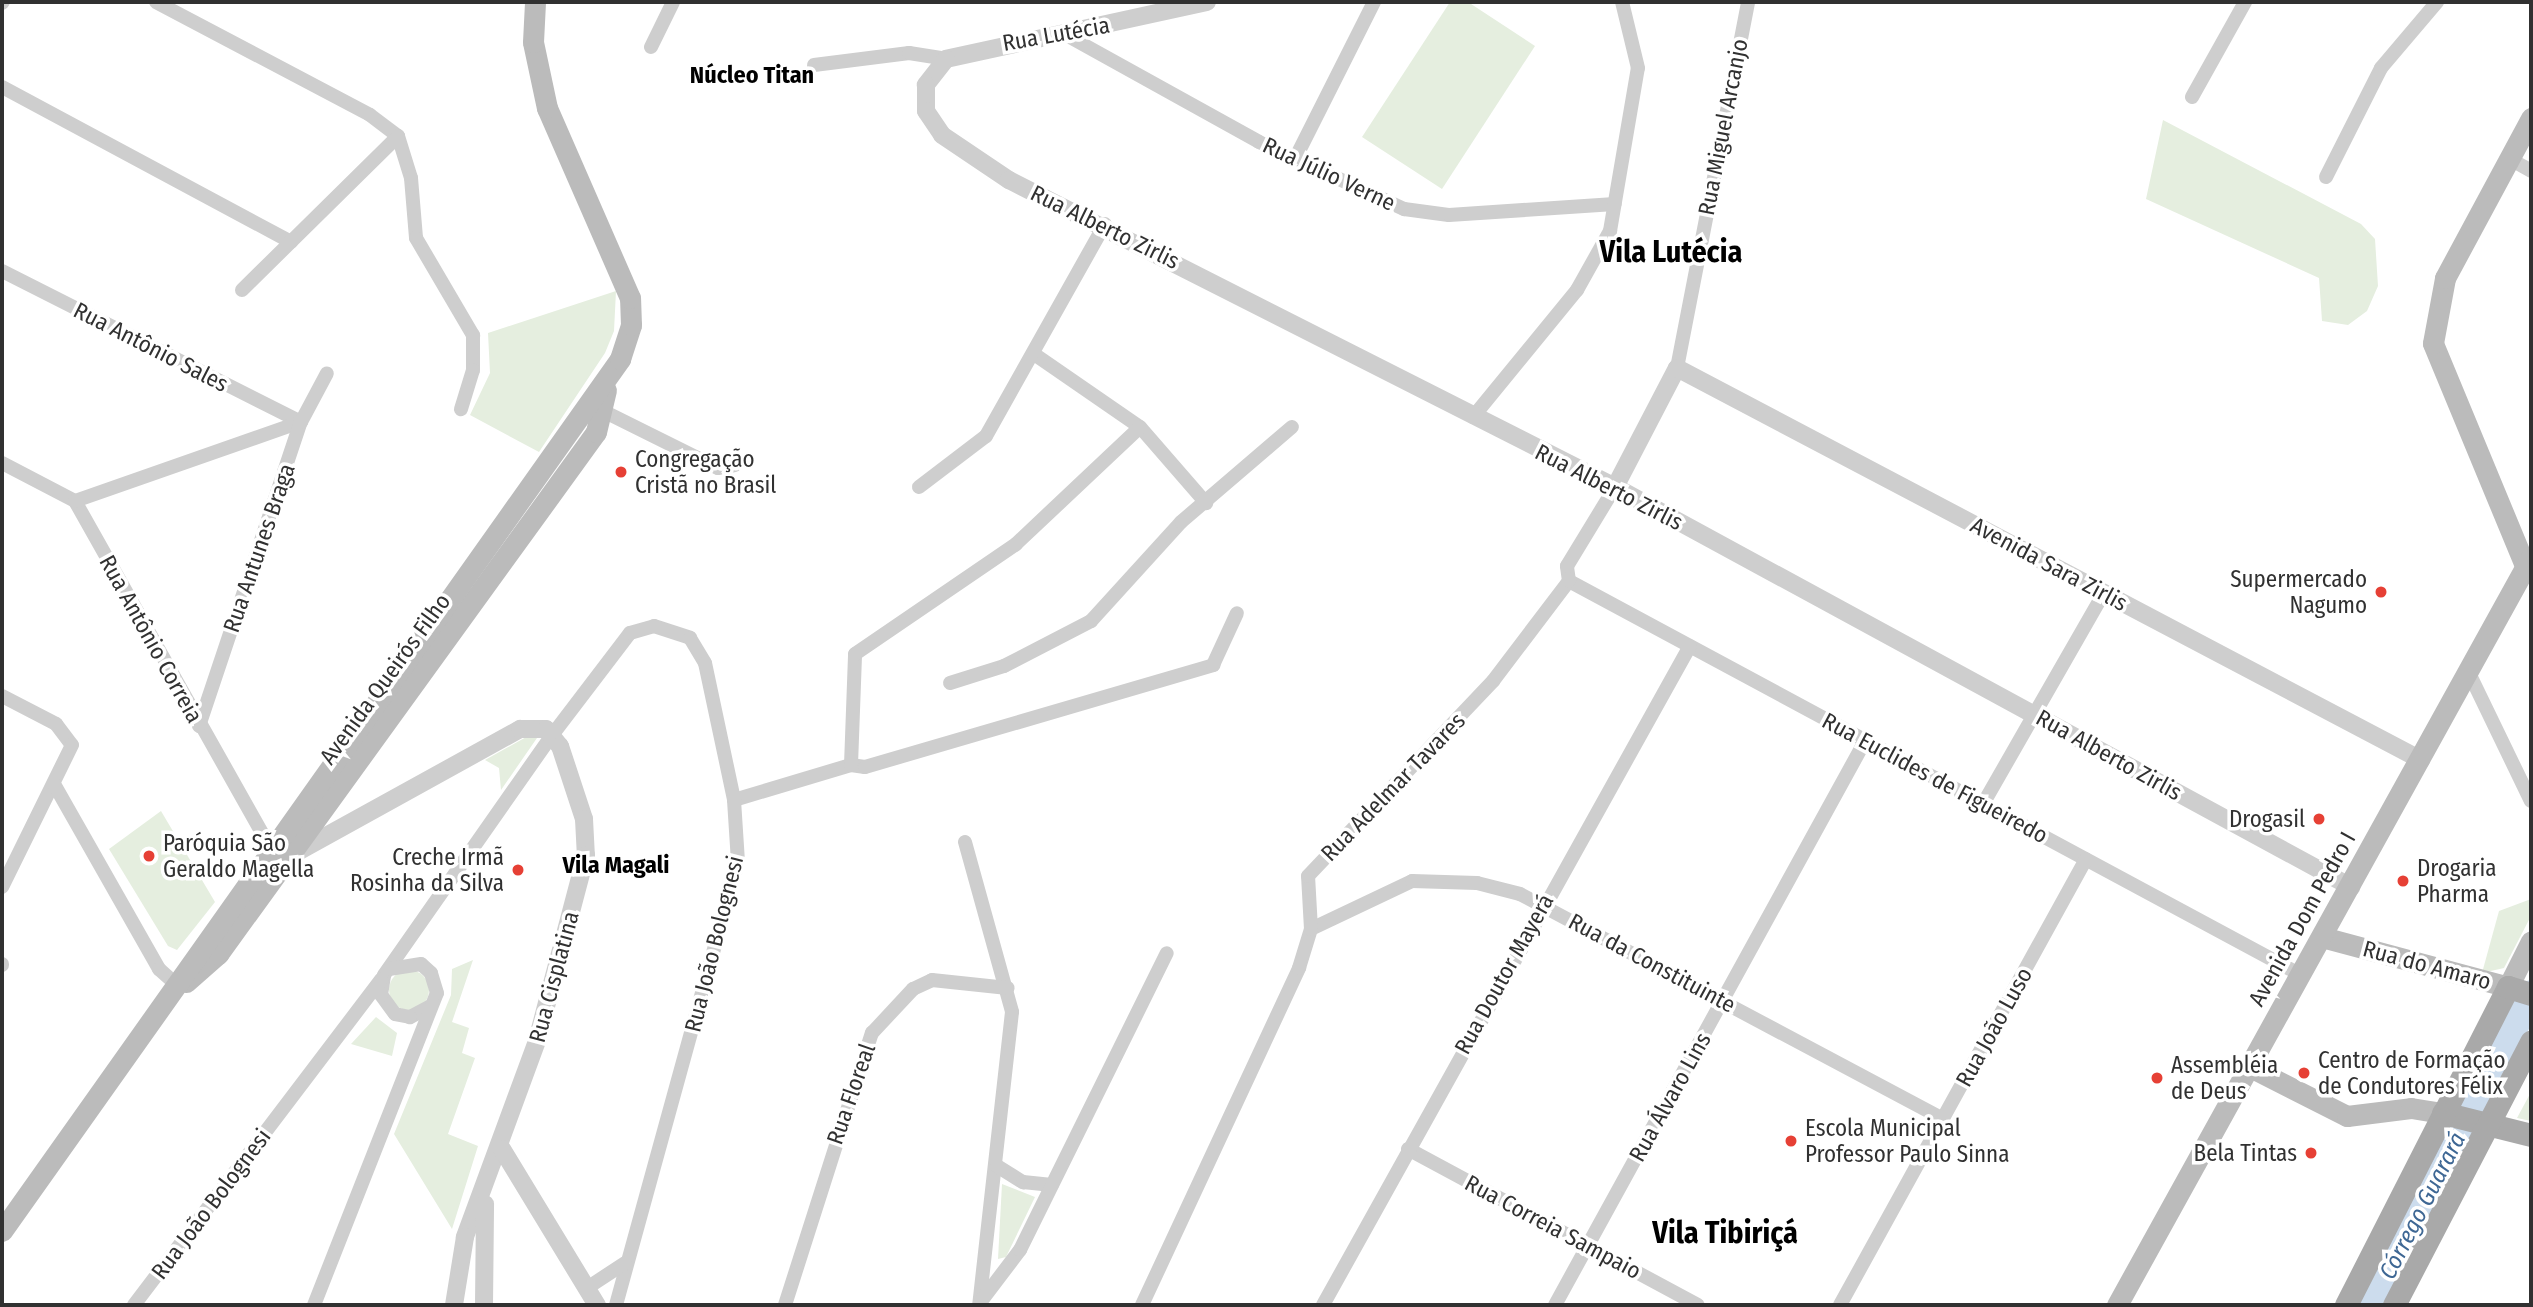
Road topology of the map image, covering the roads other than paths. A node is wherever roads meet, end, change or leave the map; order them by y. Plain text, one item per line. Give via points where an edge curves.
1 (156, 2) edge
2 (535, 2) edge
3 (673, 2) edge
4 (1206, 2) edge
5 (1374, 2) edge
6 (1622, 2) edge
7 (1748, 2) edge
8 (2245, 2) edge
9 (2437, 2) edge
10 (1068, 36) junction
11 (651, 47) dead end
12 (946, 59) junction
13 (814, 65) dead end
14 (2, 87) edge
15 (2192, 97) dead end
16 (2531, 118) edge
17 (398, 136) junction
18 (2508, 158) junction
19 (1295, 159) junction
20 (2531, 172) edge
21 (2326, 177) dead end
22 (1615, 204) junction
23 (1105, 224) junction
24 (291, 242) junction
25 (2, 271) edge
26 (242, 290) dead end
27 (1034, 354) junction
28 (1677, 368) junction
29 (327, 373) dead end
30 (597, 407) junction
31 (461, 409) dead end
32 (1473, 417) junction
33 (301, 422) junction
34 (1140, 427) junction
35 (1292, 427) dead end
36 (2, 463) edge
37 (735, 466) dead end
38 (919, 487) dead end
39 (1615, 488) junction
40 (75, 501) junction
41 (1206, 503) junction
42 (2528, 563) edge
43 (1569, 581) junction
44 (2104, 593) junction
45 (1237, 613) dead end
46 (1690, 646) junction
47 (2469, 673) junction
48 (950, 683) dead end
49 (2, 696) edge
50 (2034, 713) junction
51 (199, 726) junction
52 (552, 734) junction
53 (1865, 741) junction
54 (2421, 760) junction
55 (851, 765) junction
56 (54, 784) junction
57 (734, 800) junction
58 (2531, 801) edge
59 (1983, 804) junction
60 (313, 806) junction
61 (346, 826) junction
62 (965, 842) dead end
63 (279, 852) junction
64 (2086, 859) junction
65 (2, 887) edge
66 (2351, 887) junction
67 (1542, 904) junction
68 (1311, 929) junction
69 (414, 934) junction
70 (2322, 937) junction
71 (2531, 941) edge
72 (1167, 953) dead end
73 (421, 964) junction
74 (387, 972) junction
75 (2301, 975) junction
76 (179, 987) junction
77 (1008, 988) junction
78 (2520, 991) edge
79 (1722, 1001) junction
80 (364, 1002) junction
81 (384, 1002) junction
82 (431, 1006) junction
83 (402, 1017) junction
84 (2531, 1042) edge
85 (413, 1045) junction
86 (2248, 1066) junction
87 (1943, 1119) junction
88 (2465, 1121) junction
89 (2531, 1135) edge
90 (502, 1149) junction
91 (1408, 1149) junction
92 (997, 1166) junction
93 (1052, 1185) junction
94 (485, 1190) junction
95 (2, 1231) edge
96 (1588, 1246) junction
97 (625, 1263) junction
98 (587, 1288) junction
99 (980, 1304) edge
100 (134, 1305) edge
101 (314, 1305) edge
102 (454, 1305) edge
103 (484, 1305) edge
104 (597, 1305) edge
105 (615, 1305) edge
106 (785, 1305) edge
107 (1142, 1305) edge
108 (1322, 1305) edge
109 (1555, 1305) edge
110 (1698, 1305) edge
111 (1840, 1305) edge
112 (2117, 1305) edge
113 (2346, 1305) edge
114 (2394, 1305) edge

1 - 17 street via 370,115
2 - 30 main road, Avenida Queirós Filho via 533,42 547,108 630,298 631,325
3 - 11 street
4 - 10 street, Rua Lutécia
5 - 19 street
6 - 22 street via 1638,68
7 - 28 street, Rua Miguel Arcanjo
8 - 15 street
9 - 21 street via 2381,68
10 - 12 street, Rua Lutécia via 1015,40
10 - 19 street, Rua Júlio Verne
12 - 13 street via 909,52
12 - 23 street, Rua Alberto Zirlis via 926,85 925,100 942,135 1009,180
14 - 24 street
16 - 18 main road
17 - 24 street
17 - 31 street via 411,178 416,238 474,335 473,370
18 - 20 street
18 - 42 main road via 2437,296 2433,343
19 - 22 street, Rua Júlio Verne via 1373,200 1423,213
22 - 32 street via 1600,254 1577,290
23 - 27 street
23 - 32 street, Rua Alberto Zirlis
24 - 26 street
25 - 33 street, Rua Antônio Sales
27 - 34 street
27 - 38 street via 986,436
28 - 39 street, Rua Miguel Arcanjo
28 - 44 street, Avenida Sara Zirlis
29 - 33 street, Rua Antunes Braga
30 - 37 street via 718,468
30 - 60 main road, Avenida Queirós Filho via 596,432 495,554
32 - 39 street, Rua Alberto Zirlis
33 - 40 street
33 - 51 street, Rua Antunes Braga
34 - 41 street
34 - 55 street via 1009,550 856,654
35 - 41 street
36 - 40 street
39 - 43 street, Rua Adelmar Tavares via 1567,566
39 - 50 street, Rua Alberto Zirlis
40 - 51 street, Rua Antônio Correia
41 - 48 street via 1146,557 1091,621 1004,666
42 - 47 main road, Avenida Dom Pedro I
43 - 46 street, Rua Euclides de Figueiredo
43 - 68 street, Rua Adelmar Tavares via 1453,727 1317,864 1306,890
44 - 50 street
44 - 54 street, Avenida Sara Zirlis
45 - 55 street via 1213,665 865,767
46 - 53 street, Rua Euclides de Figueiredo
46 - 67 street, Rua Doutor Mayerá
47 - 54 main road, Avenida Dom Pedro I
47 - 58 street
49 - 56 street via 56,724 72,745
50 - 59 street
50 - 66 street, Rua Alberto Zirlis
51 - 63 street, Rua Antônio Correia
52 - 57 street, Rua João Bolognesi via 631,633 654,626 680,632 698,646 705,663
52 - 61 street via 538,725 520,729
52 - 69 street, Rua João Bolognesi
52 - 90 street, Rua Cisplatina via 582,812 586,855
53 - 59 street, Rua Euclides de Figueiredo
53 - 79 street, Rua Álvaro Lins
54 - 66 main road, Avenida Dom Pedro I
55 - 57 street
56 - 65 street
56 - 76 street via 159,969
57 - 97 street, Rua João Bolognesi via 735,880
59 - 64 street, Rua Euclides de Figueiredo
60 - 61 street
60 - 63 main road, Avenida Queirós Filho
61 - 63 street
62 - 77 street
63 - 76 main road, Avenida Queirós Filho via 211,962
64 - 75 street, Rua Euclides de Figueiredo
64 - 87 street, Rua João Luso
66 - 70 main road, Avenida Dom Pedro I
67 - 68 street, Rua da Constituinte via 1477,883 1412,881
67 - 79 street, Rua da Constituinte
67 - 91 street, Rua Doutor Mayerá
68 - 107 street, Rua Adelmar Tavares via 1299,968
69 - 73 street
69 - 74 street, Rua João Bolognesi
70 - 75 main road, Avenida Dom Pedro I
70 - 78 main road, Rua do Amaro
71 - 78 main road
72 - 93 street
73 - 74 street via 407,961
73 - 82 street via 436,986
74 - 80 street, Rua João Bolognesi
74 - 81 street
75 - 86 main road, Avenida Dom Pedro I
76 - 95 main road, Avenida Queirós Filho
77 - 92 street via 1012,1028
77 - 106 street, Rua Floreal via 932,980 913,989 878,1024 859,1060
78 - 88 main road
79 - 87 street, Rua da Constituinte
79 - 96 street, Rua Álvaro Lins
80 - 81 street
80 - 100 street, Rua João Bolognesi
81 - 83 street
82 - 83 street
82 - 85 street
83 - 85 street
84 - 88 main road
85 - 101 street
86 - 88 main road via 2347,1116 2410,1108
86 - 112 main road, Avenida Dom Pedro I
87 - 111 street, Rua João Luso
88 - 89 main road
88 - 113 main road
88 - 114 main road
90 - 94 street, Rua Cisplatina
90 - 98 street
91 - 96 street, Rua Correia Sampaio
91 - 108 street, Rua Doutor Mayerá
92 - 93 street via 1023,1182
92 - 99 street
93 - 99 street via 1020,1250
94 - 102 street, Rua Cisplatina via 461,1252
94 - 103 street
96 - 109 street, Rua Álvaro Lins
96 - 110 street, Rua Correia Sampaio
97 - 98 street
97 - 105 street, Rua João Bolognesi
98 - 104 street

